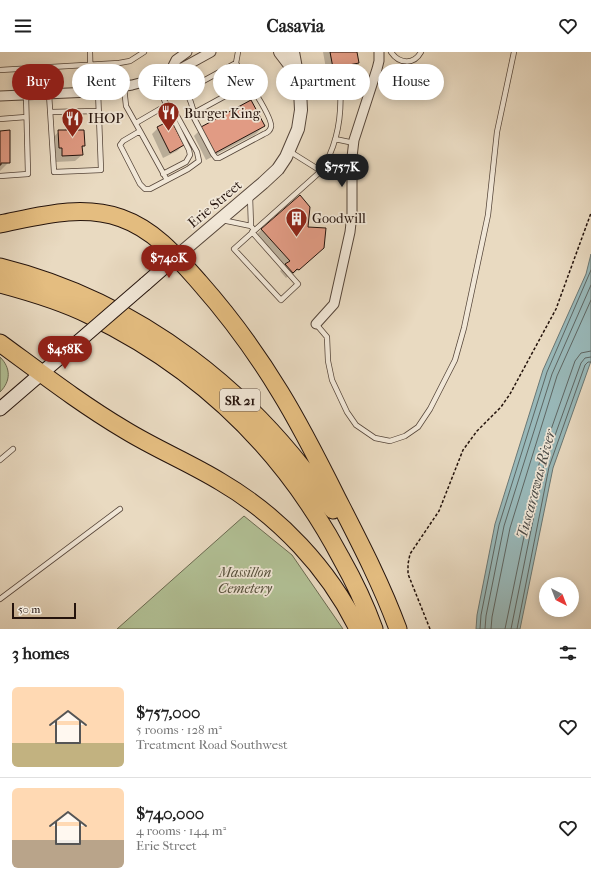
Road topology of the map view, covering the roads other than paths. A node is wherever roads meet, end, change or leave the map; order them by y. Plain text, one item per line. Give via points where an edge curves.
1 (90, 52) edge
2 (144, 52) edge
3 (187, 52) edge
4 (211, 52) edge
5 (238, 52) edge
6 (280, 52) edge
7 (293, 52) edge
8 (379, 52) edge
9 (391, 52) edge
10 (421, 52) edge
11 (514, 52) edge
12 (236, 63) joint
13 (90, 64) edge
14 (104, 64) edge
15 (174, 64) edge
16 (189, 64) edge
17 (291, 64) edge
18 (296, 64) edge
19 (72, 66) edge
20 (0, 70) edge
21 (205, 80) edge
22 (0, 96) edge
23 (12, 96) edge
24 (26, 100) edge
25 (49, 100) edge
26 (96, 100) edge
27 (125, 100) edge
28 (164, 100) edge
29 (189, 100) edge
30 (218, 100) edge
31 (259, 100) edge
32 (300, 100) edge
33 (341, 100) edge
34 (172, 109) junction
35 (98, 111) junction
36 (50, 112) junction
37 (194, 113) junction
38 (26, 117) junction
39 (0, 119) edge
40 (136, 123) junction
41 (140, 131) junction
42 (335, 139) junction
43 (354, 143) junction
44 (289, 151) junction
45 (321, 171) junction
46 (163, 174) junction
47 (0, 176) edge
48 (167, 180) junction
49 (250, 195) junction
50 (221, 220) junction
51 (0, 224) edge
52 (252, 230) junction
53 (177, 256) junction
54 (0, 267) edge
55 (0, 284) edge
56 (316, 324) joint
57 (0, 343) edge
58 (41, 373) junction
59 (0, 409) edge
60 (13, 449) dead end
61 (0, 460) edge
62 (120, 509) dead end
63 (0, 600) edge
64 (358, 629) edge
65 (374, 629) edge
66 (391, 629) edge
67 (398, 629) edge

1 - 13 lane
2 - 14 lane via 130,61
3 - 15 street
4 - 16 street
5 - 12 lane
6 - 17 street
7 - 18 street, Erie Street
8 - 43 street via 377,69
9 - 10 lane via 399,60 407,62 415,59
11 - 56 lane via 497,132 488,215 464,328 454,360 430,409 418,427 405,436 390,441 375,438 356,425 332,380 327,337
12 - 21 lane
19 - 20 lane
22 - 23 street
24 - 38 lane
25 - 36 lane
26 - 35 lane
27 - 40 lane
28 - 34 lane
29 - 37 lane
30 - 37 lane
31 - 37 lane via 270,122 269,131 218,158 214,156 194,118
32 - 44 street, Erie Street via 299,123
33 - 42 lane
34 - 40 lane via 160,109
34 - 46 lane via 173,118 190,150 190,155 186,162
34 - 48 lane via 196,150 199,160
35 - 36 lane
35 - 36 lane via 101,170 54,172
38 - 39 lane
38 - 47 lane via 28,174
40 - 41 lane
41 - 46 lane
41 - 48 lane via 120,145 140,184 144,189 148,189
42 - 43 lane
42 - 45 lane via 328,161
43 - 56 street via 350,232 334,304
44 - 45 lane
44 - 49 street, Erie Street via 278,169
45 - 52 lane
46 - 48 lane
49 - 50 street, Erie Street
49 - 52 lane
50 - 52 lane
50 - 53 street, Erie Street
51 - 53 highway via 66,212 97,212 116,216 134,224 155,237
52 - 52 lane via 234,249 281,300 298,284
53 - 58 main road, Erie Street, bridge
53 - 67 highway via 251,348 280,392 364,550
54 - 66 highway, SR 21 via 60,286 129,317 172,345 233,392 298,462 342,522 368,571
55 - 65 highway, SR 21 via 88,314 135,340 189,376 237,416 275,458 317,515 354,581
57 - 58 highway
58 - 59 main road, Erie Street
58 - 64 highway via 105,418 221,482 258,508 287,533 313,561 336,591
60 - 61 lane
62 - 63 lane

